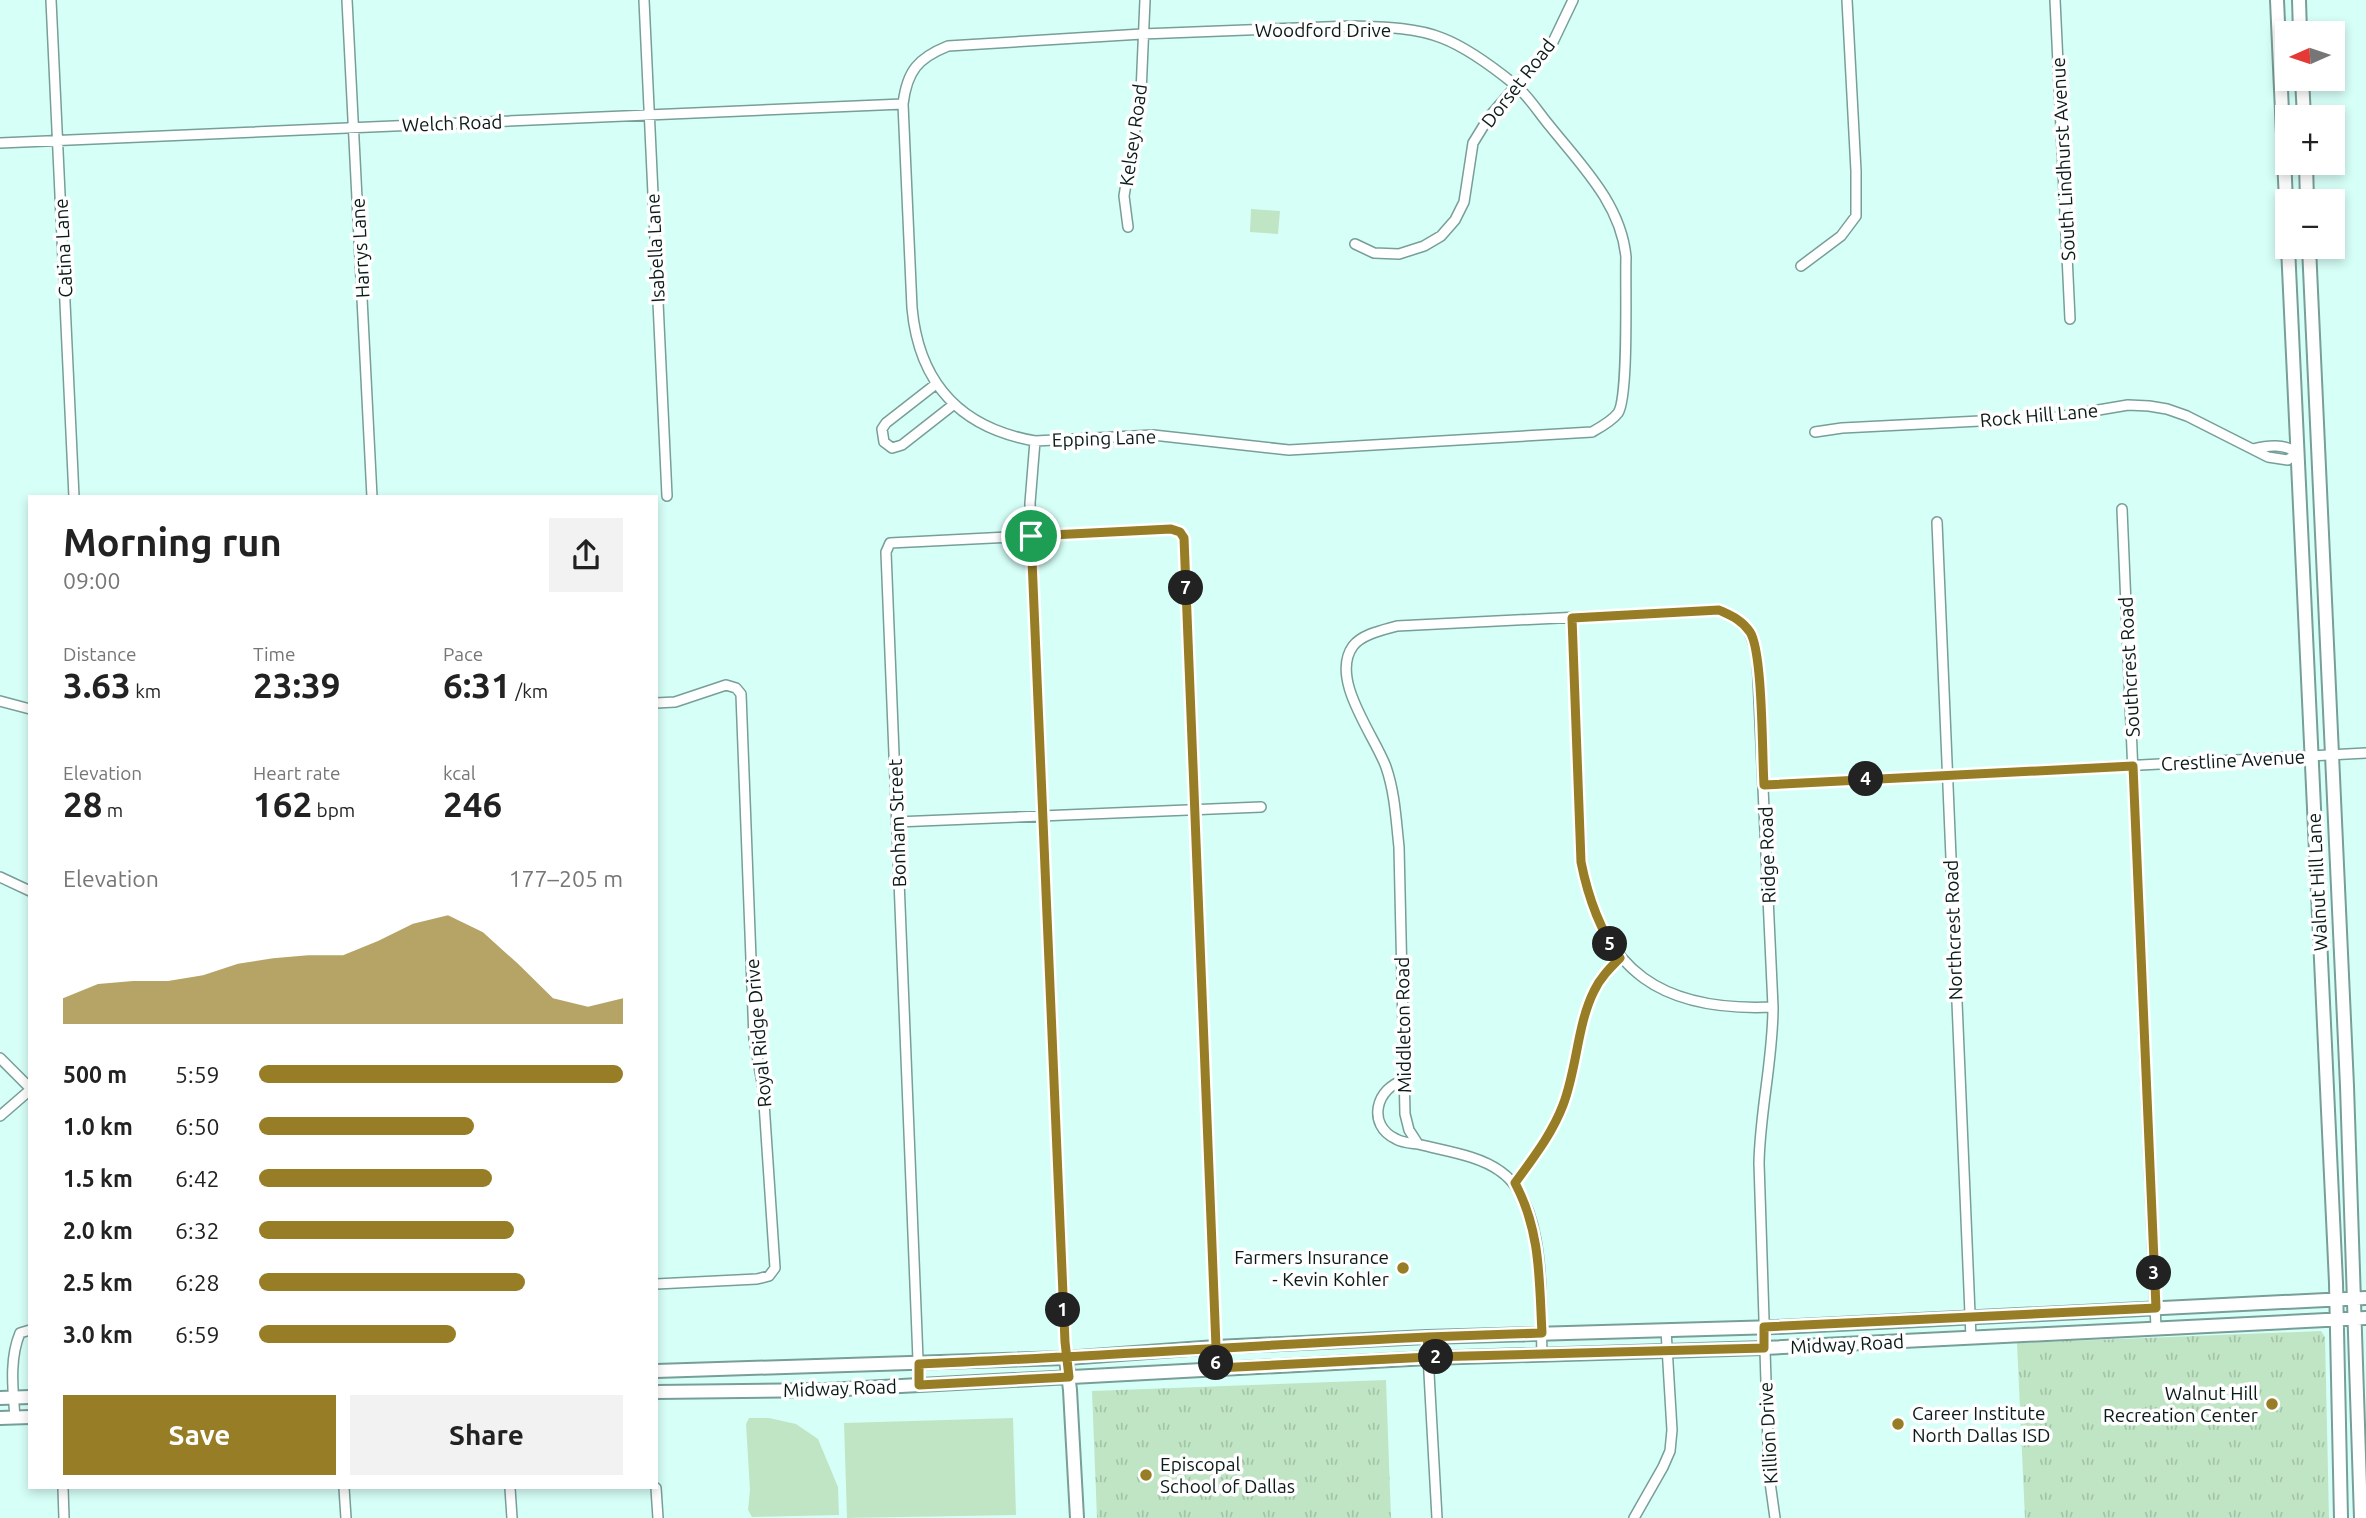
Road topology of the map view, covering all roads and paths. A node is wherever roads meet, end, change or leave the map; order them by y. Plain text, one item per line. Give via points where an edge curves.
1 (51, 0) edge
2 (347, 0) edge
3 (644, 0) edge
4 (1145, 0) edge
5 (1573, 0) edge
6 (1847, 0) edge
7 (2055, 0) edge
8 (2277, 0) edge
9 (2299, 0) edge
10 (2300, 21) edge
11 (1142, 34) junction
12 (1517, 86) junction
13 (903, 104) junction
14 (2282, 105) edge
15 (649, 114) junction
16 (354, 127) junction
17 (58, 141) junction
18 (0, 143) edge
19 (1128, 227) dead end
20 (1355, 244) dead end
21 (2289, 259) edge
22 (2310, 259) edge
23 (1801, 266) dead end
24 (2070, 319) dead end
25 (936, 384) junction
26 (953, 405) junction
27 (1815, 432) dead end
28 (1575, 433) joint
29 (1035, 440) junction
30 (2297, 452) junction
31 (2318, 452) junction
32 (74, 495) edge
33 (372, 495) edge
34 (667, 496) dead end
35 (2122, 509) dead end
36 (1937, 522) dead end
37 (1031, 536) junction
38 (1572, 618) junction
39 (1365, 638) joint
40 (0, 701) edge
41 (658, 703) edge
42 (28, 708) edge
43 (2366, 753) edge
44 (2332, 755) junction
45 (2312, 756) junction
46 (2133, 766) junction
47 (1946, 775) junction
48 (1764, 785) junction
49 (1261, 807) dead end
50 (1194, 810) junction
51 (1044, 817) junction
52 (897, 822) junction
53 (0, 877) edge
54 (28, 890) edge
55 (1620, 958) junction
56 (1773, 1007) junction
57 (0, 1058) edge
58 (1405, 1080) junction
59 (2347, 1086) junction
60 (28, 1087) edge
61 (2327, 1087) junction
62 (28, 1091) edge
63 (0, 1116) edge
64 (1418, 1144) junction
65 (1515, 1183) junction
66 (658, 1284) edge
67 (2360, 1298) edge
68 (2336, 1299) junction
69 (2156, 1308) junction
70 (1970, 1317) junction
71 (2360, 1318) edge
72 (2335, 1319) junction
73 (1918, 1320) junction
74 (1764, 1327) junction
75 (2156, 1328) junction
76 (1667, 1330) junction
77 (28, 1331) edge
78 (1542, 1333) junction
79 (1427, 1337) junction
80 (1971, 1338) junction
81 (1919, 1340) junction
82 (1346, 1341) junction
83 (1216, 1347) junction
84 (1764, 1348) junction
85 (1667, 1352) junction
86 (1542, 1355) junction
87 (1429, 1357) junction
88 (1066, 1358) junction
89 (1347, 1362) junction
90 (919, 1364) junction
91 (1217, 1368) junction
92 (658, 1371) edge
93 (1069, 1377) junction
94 (919, 1385) junction
95 (658, 1392) edge
96 (28, 1397) edge
97 (0, 1398) edge
98 (14, 1398) junction
99 (28, 1417) edge
100 (0, 1418) edge
101 (15, 1418) junction
102 (63, 1489) edge
103 (344, 1489) edge
104 (510, 1489) edge
105 (656, 1489) edge
106 (64, 1518) edge
107 (346, 1518) edge
108 (512, 1518) edge
109 (658, 1518) edge
110 (1077, 1518) edge
111 (1437, 1518) edge
112 (1634, 1518) edge
113 (1775, 1518) edge
114 (2341, 1518) edge
115 (2361, 1518) edge

1 - 17 street, Catina Lane
2 - 16 street, Harrys Lane
3 - 15 street, Isabella Lane
4 - 11 street, Kelsey Road
5 - 12 street, Dorset Road via 1552,44
6 - 23 street via 1856,216 1841,236
7 - 24 street, South Lindhurst Avenue
8 - 14 main road
9 - 10 main road
11 - 12 street, Woodford Drive via 1352,26 1405,30 1442,38
11 - 13 street, Woodford Drive via 948,46 932,52 910,73
11 - 19 street, Kelsey Road via 1141,93 1124,196
12 - 20 street, Dorset Road via 1473,143 1464,202 1441,236 1399,254 1374,253
12 - 28 street, Woodford Drive via 1600,188 1624,240 1624,390 1619,411 1592,432
13 - 15 street, Welch Road
13 - 25 street, Epping Lane via 914,331
15 - 16 street, Welch Road
15 - 34 street, Isabella Lane
16 - 17 street, Welch Road
16 - 33 street, Harrys Lane
17 - 18 street, Welch Road
17 - 32 street, Catina Lane
21 - 30 main road, Walnut Hill Lane
22 - 31 main road, Walnut Hill Lane
25 - 26 street, Epping Lane
25 - 26 street via 886,424 881,436 884,442 892,448 902,445
26 - 29 street, Epping Lane via 981,425
27 - 30 street, Rock Hill Lane via 2057,417 2149,405 2188,416 2253,449 2287,446
28 - 29 street, Epping Lane via 1289,450 1153,436
29 - 37 street
30 - 31 main road
30 - 45 main road, Walnut Hill Lane
31 - 44 main road, Walnut Hill Lane
35 - 46 street, Southcrest Road
36 - 47 street, Northcrest Road
37 - 50 street, Bonham Street via 1171,529 1184,538
37 - 51 street
37 - 52 street, Bonham Street via 890,542 886,552
38 - 39 street, Ridge Road via 1397,626
38 - 48 street, Ridge Road via 1719,610 1740,620 1752,634 1757,656
38 - 55 street via 1581,862 1595,915
39 - 58 street, Middleton Road via 1353,646 1347,679 1385,765 1395,807
40 - 42 street
41 - 66 street, Royal Ridge Drive via 726,685 741,694 754,1039 763,1088 775,1268 769,1276 757,1279
43 - 44 street, Crestline Avenue
44 - 45 street, Crestline Avenue
44 - 59 main road, Walnut Hill Lane
45 - 46 street, Crestline Avenue
45 - 61 main road, Walnut Hill Lane
46 - 47 street, Crestline Avenue
46 - 69 street, Southcrest Road
47 - 48 street, Crestline Avenue
47 - 70 street, Northcrest Road
48 - 56 street, Ridge Road
49 - 50 street
50 - 51 street
50 - 83 street
51 - 52 street
51 - 88 street
52 - 90 street, Bonham Street
53 - 54 street
55 - 56 street via 1665,991 1688,1000 1743,1009
55 - 65 street via 1593,992 1571,1081 1553,1127
56 - 74 street, Ridge Road via 1759,1146
57 - 60 street
58 - 64 street, Middleton Road via 1405,1114
58 - 64 street via 1383,1093 1378,1116 1390,1136
59 - 61 main road
59 - 67 main road, Walnut Hill Lane
61 - 68 main road, Walnut Hill Lane
62 - 63 street
64 - 65 street via 1480,1161
65 - 78 street via 1534,1231
67 - 68 main road, Midway Road
67 - 71 main road, Walnut Hill Lane
68 - 69 main road, Midway Road
68 - 72 main road, Walnut Hill Lane
69 - 70 main road, Midway Road
69 - 75 street, Southcrest Road
70 - 73 main road, Midway Road
70 - 80 street, Northcrest Road
71 - 72 main road, Midway Road
71 - 115 main road, Walnut Hill Lane
72 - 75 main road, Midway Road
72 - 114 main road, Walnut Hill Lane
73 - 74 main road, Midway Road
73 - 81 main road
74 - 76 main road, Midway Road
74 - 84 street, Ridge Road
75 - 80 main road, Midway Road
76 - 78 main road, Midway Road
76 - 85 street
77 - 98 street via 17,1339
78 - 79 main road, Midway Road
78 - 86 street
79 - 82 main road, Midway Road
79 - 87 street
80 - 81 main road, Midway Road
81 - 84 main road, Midway Road
82 - 83 main road, Midway Road
82 - 89 main road
83 - 88 main road, Midway Road
83 - 91 street
84 - 85 main road, Midway Road
84 - 113 street, Killion Drive
85 - 86 main road, Midway Road
85 - 112 street via 1670,1451
86 - 87 main road, Midway Road
87 - 89 main road, Midway Road
87 - 111 street
88 - 90 main road, Midway Road
88 - 93 main road
89 - 91 main road, Midway Road
90 - 92 main road, Midway Road
90 - 94 street, Bonham Street
91 - 93 main road, Midway Road
93 - 94 main road, Midway Road
93 - 110 main road
94 - 95 main road, Midway Road
96 - 98 main road
97 - 98 main road
98 - 101 street
99 - 101 main road
100 - 101 main road
102 - 106 street
103 - 107 street
104 - 108 street
105 - 109 street

